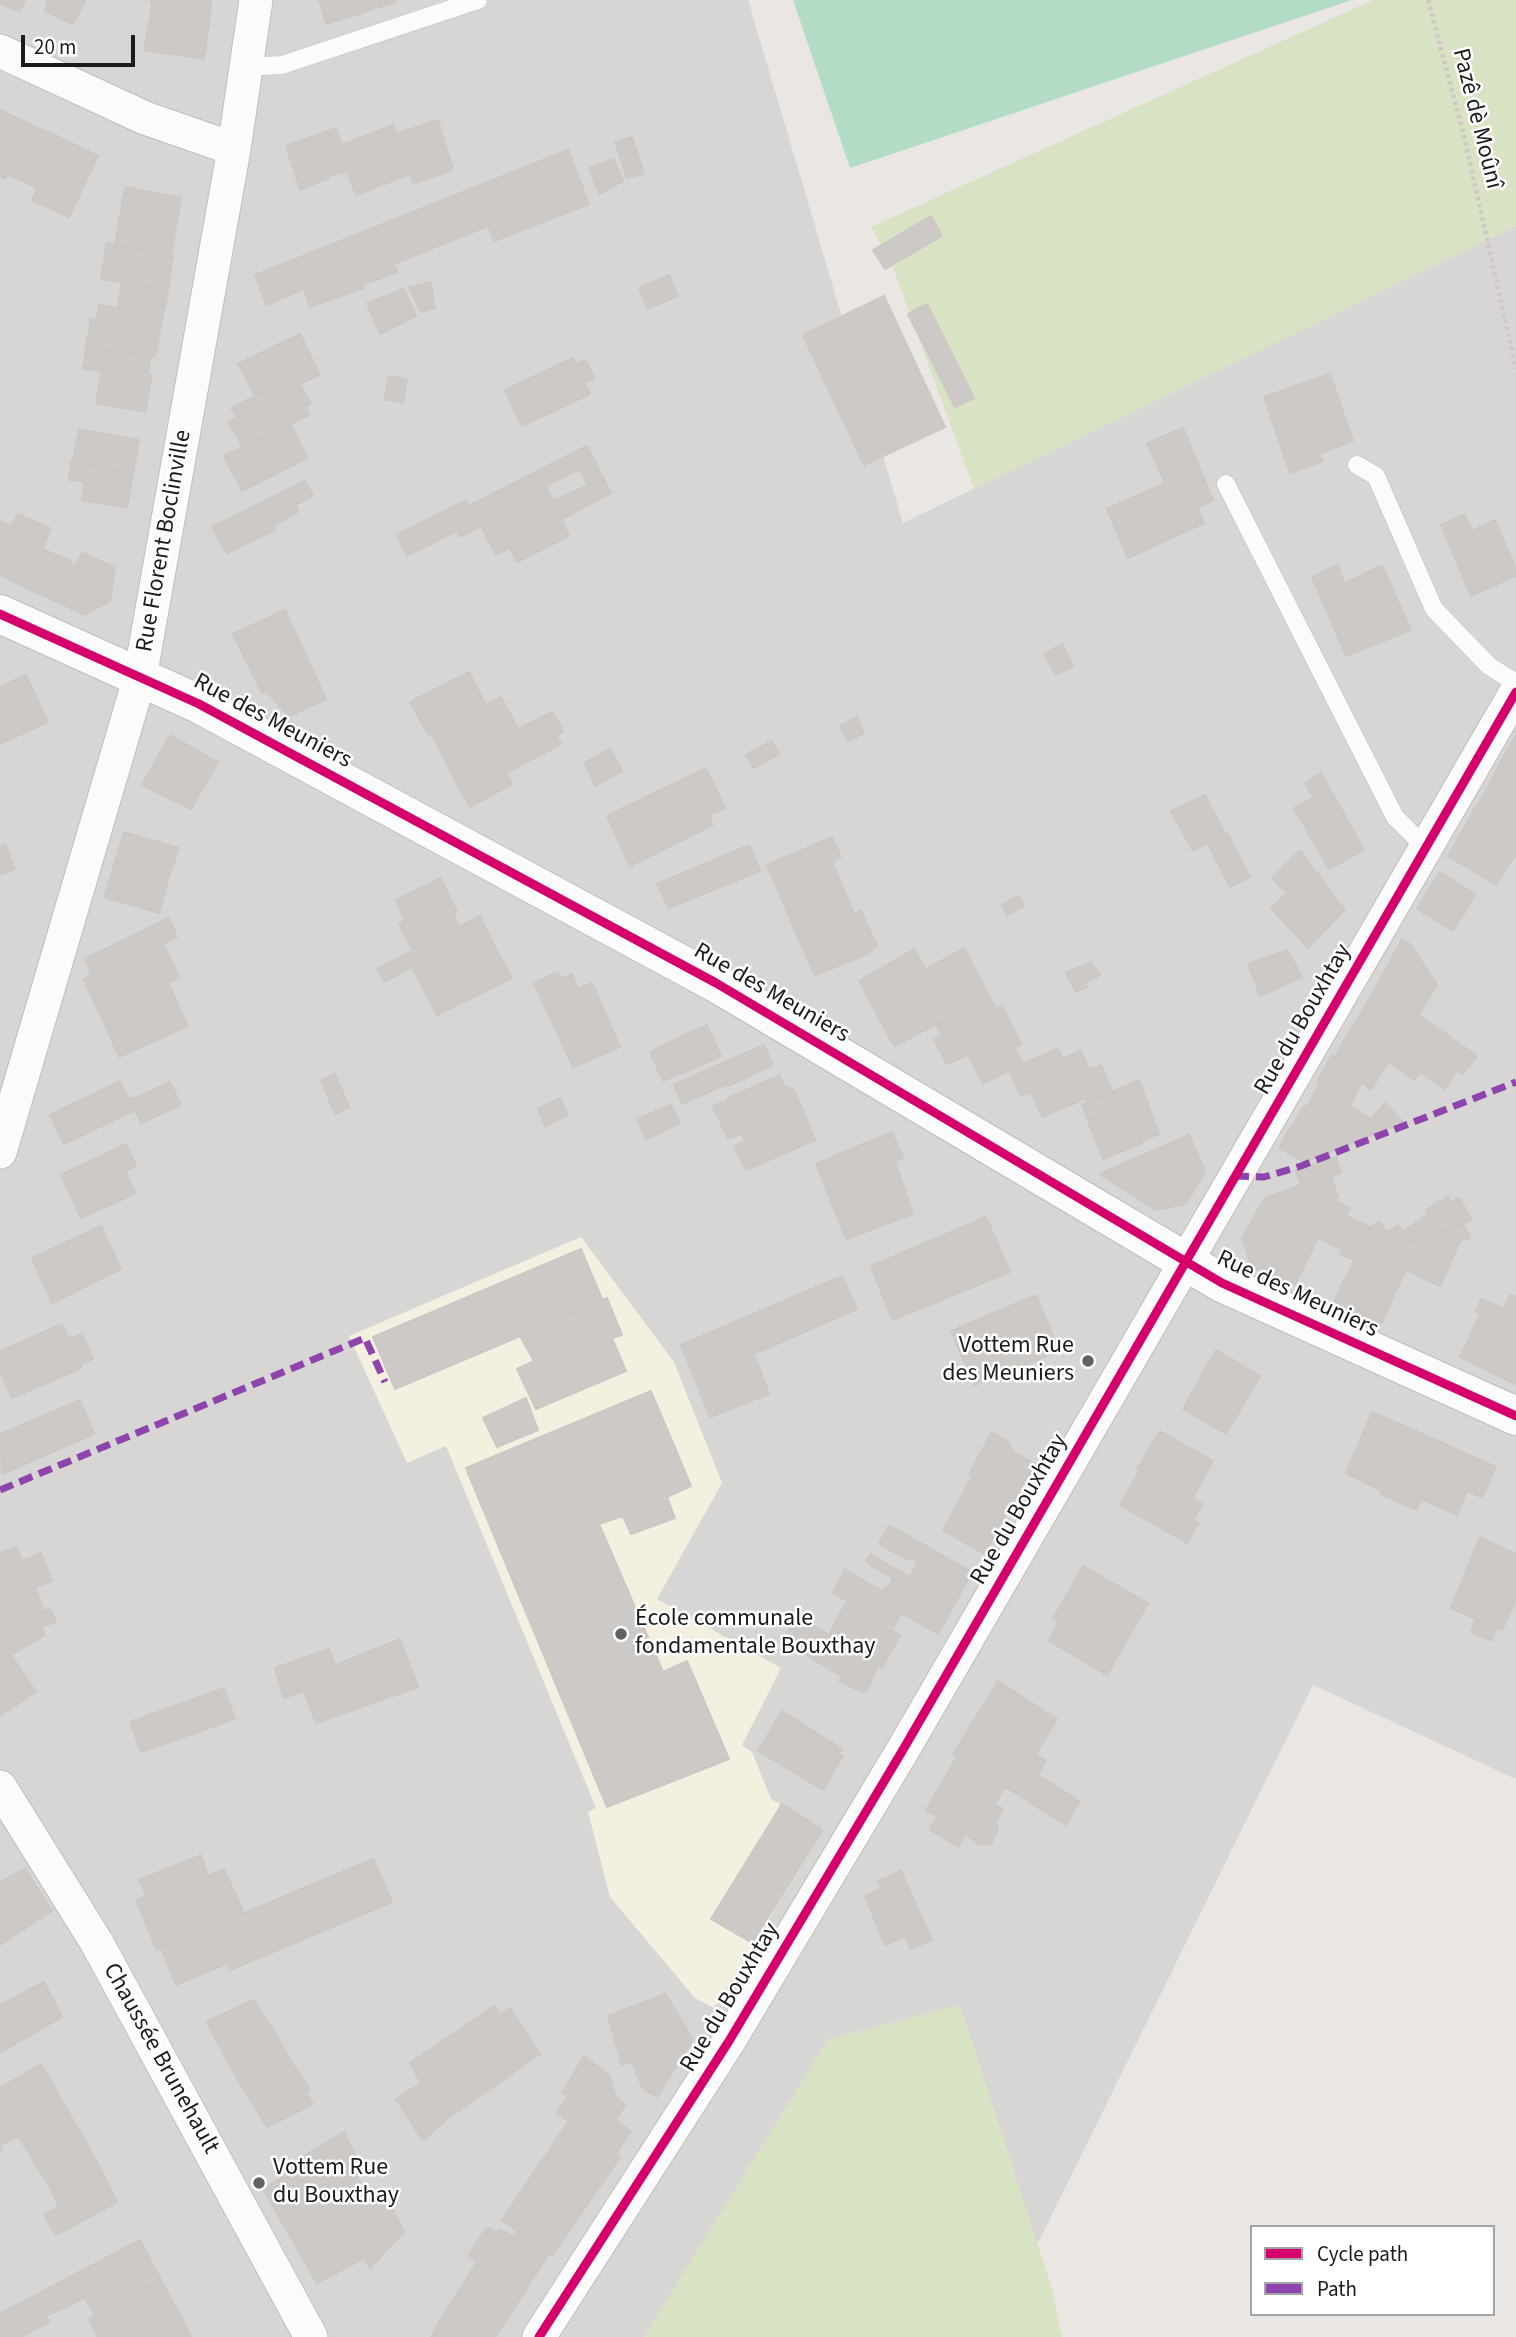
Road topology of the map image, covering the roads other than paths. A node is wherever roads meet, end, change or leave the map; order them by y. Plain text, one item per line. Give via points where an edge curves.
1 (256, 0) edge
2 (478, 0) edge
3 (0, 51) edge
4 (245, 67) junction
5 (234, 149) junction
6 (1357, 466) dead end
7 (1226, 484) dead end
8 (0, 614) edge
9 (140, 677) junction
10 (1516, 683) edge
11 (1516, 692) edge
12 (1426, 848) junction
13 (0, 1152) edge
14 (1186, 1263) junction
15 (1516, 1416) edge
16 (0, 1787) edge
17 (312, 2337) edge
18 (539, 2337) edge

1 - 4 street, Rue Florent Boclinville
2 - 4 lane via 282,65
3 - 5 street via 145,118
4 - 5 street, Rue Florent Boclinville
5 - 9 street, Rue Florent Boclinville
6 - 10 lane via 1376,476 1434,608 1489,666
7 - 12 lane via 1395,817
8 - 9 street, Rue des Meuniers
9 - 13 street, Rue Florent Boclinville
9 - 14 street, Rue des Meuniers via 199,704 716,983
11 - 12 street, Rue du Bouxhtay
12 - 14 street, Rue du Bouxhtay
14 - 15 street, Rue des Meuniers
14 - 18 street, Rue du Bouxhtay via 729,2041
16 - 17 street, Chaussée Brunehault via 97,1943

